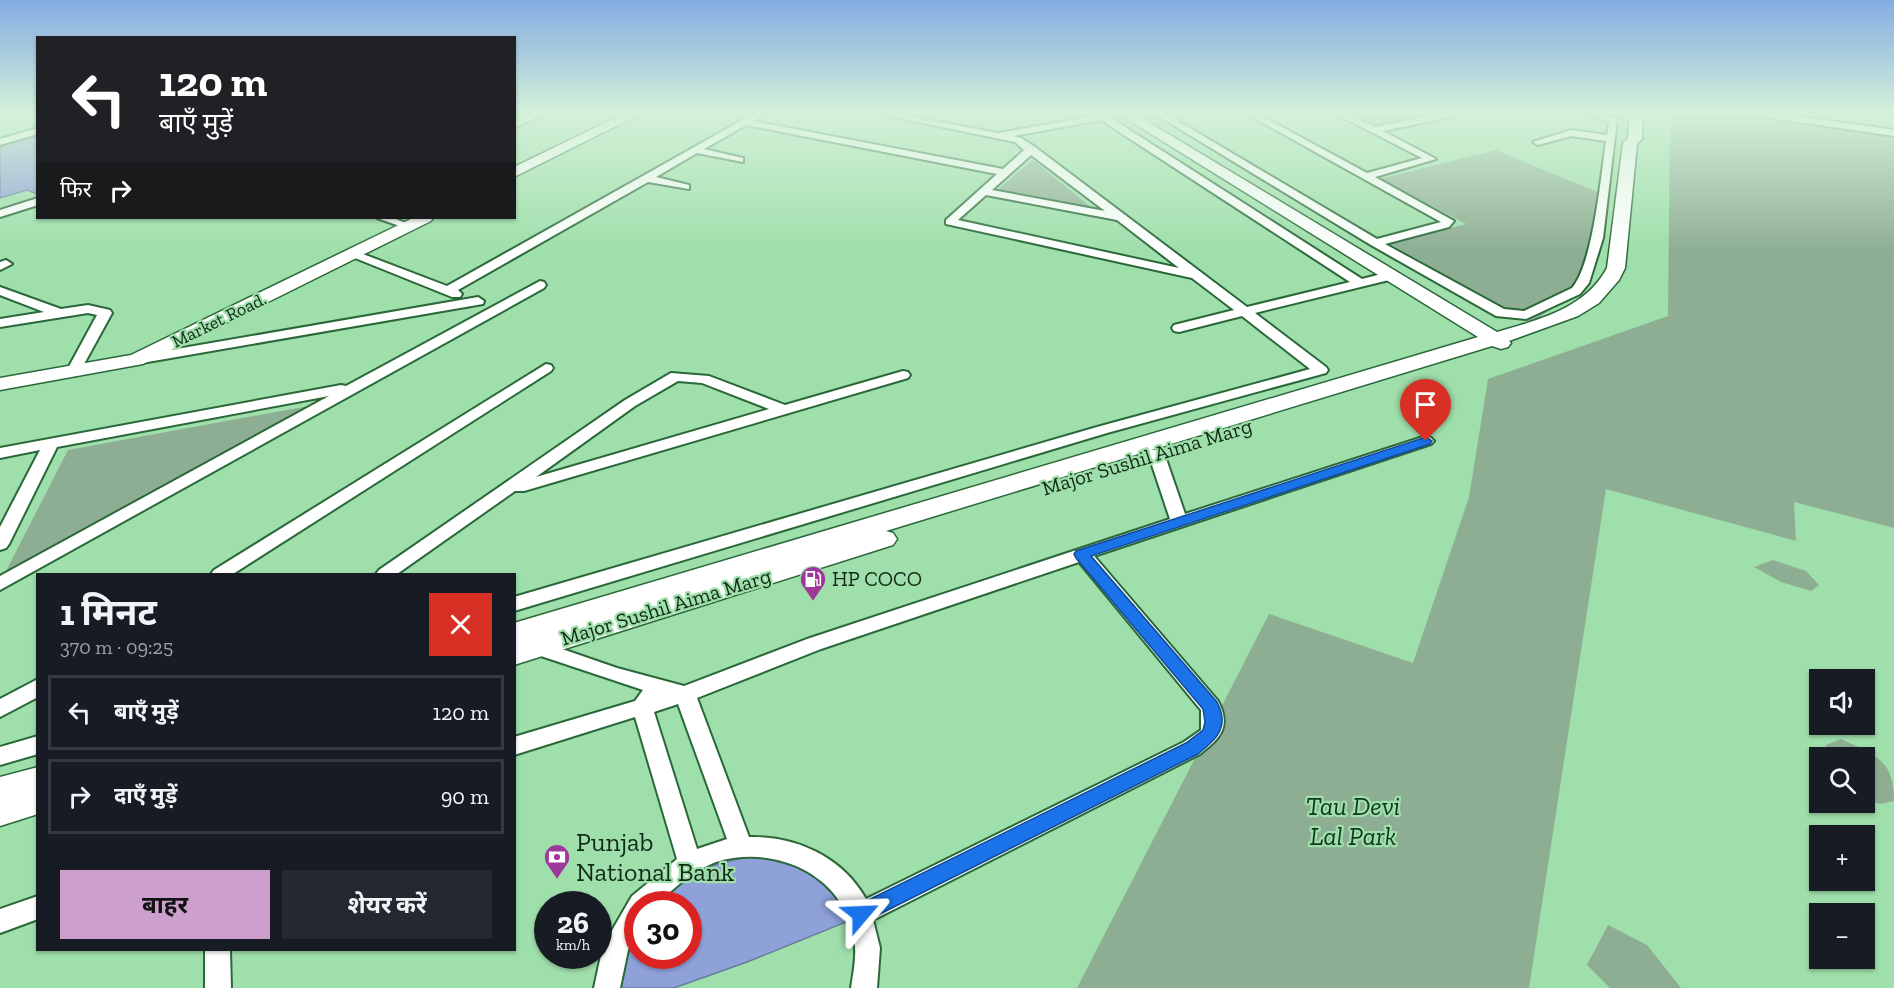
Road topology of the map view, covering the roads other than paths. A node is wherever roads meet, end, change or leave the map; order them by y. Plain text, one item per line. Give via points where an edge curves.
1 (540, 160) edge
2 (677, 160) edge
3 (943, 160) edge
4 (1018, 160) edge
5 (1046, 160) edge
6 (1170, 160) edge
7 (1201, 160) edge
8 (1237, 160) edge
9 (1338, 160) edge
10 (1427, 160) edge
11 (1608, 160) edge
12 (1642, 160) edge
13 (516, 172) edge
14 (1005, 172) junction
15 (1367, 176) junction
16 (646, 178) junction
17 (685, 187) dead end
18 (983, 191) junction
19 (36, 202) edge
20 (0, 214) edge
21 (1123, 218) junction
22 (386, 219) edge
23 (423, 219) edge
24 (408, 226) junction
25 (1375, 243) junction
26 (351, 254) junction
27 (1200, 276) junction
28 (1389, 276) junction
29 (1360, 283) junction
30 (540, 285) dead end
31 (0, 291) edge
32 (448, 291) junction
33 (478, 302) junction
34 (492, 310) junction
35 (1245, 311) junction
36 (58, 314) junction
37 (0, 324) edge
38 (1179, 328) dead end
39 (1500, 343) junction
40 (136, 360) junction
41 (546, 368) dead end
42 (1321, 370) junction
43 (73, 372) junction
44 (903, 375) dead end
45 (0, 384) edge
46 (1340, 386) junction
47 (354, 387) junction
48 (785, 410) junction
49 (1426, 441) dead end
50 (51, 444) junction
51 (0, 453) edge
52 (1156, 453) junction
53 (506, 490) junction
54 (1179, 521) junction
55 (0, 544) edge
56 (1082, 554) junction
57 (222, 573) edge
58 (386, 573) edge
59 (0, 584) edge
60 (516, 603) edge
61 (516, 633) edge
62 (525, 650) edge
63 (654, 686) junction
64 (36, 688) edge
65 (685, 694) junction
66 (642, 707) junction
67 (0, 710) edge
68 (516, 745) edge
69 (36, 746) edge
70 (0, 756) edge
71 (36, 781) edge
72 (0, 791) edge
73 (36, 801) edge
74 (0, 812) edge
75 (741, 847) junction
76 (690, 863) junction
77 (653, 891) edge
78 (36, 908) edge
79 (861, 914) junction
80 (0, 921) edge
81 (624, 933) edge
82 (218, 951) edge
83 (218, 988) edge
84 (607, 988) edge
85 (864, 988) edge

1 - 13 street
2 - 16 street
3 - 14 street
4 - 14 street
5 - 21 street
6 - 29 street
7 - 28 street
8 - 25 street
9 - 15 street
10 - 15 street
11 - 25 street via 1597,238 1587,275 1576,291 1538,311 1518,316 1501,314
12 - 39 street, Major Sushil Aima Marg via 1630,260 1614,300 1535,338
14 - 18 street
15 - 25 street via 1448,221
16 - 17 street
16 - 32 street
18 - 21 street
18 - 27 street via 950,222
19 - 20 street
21 - 27 street
22 - 24 street
23 - 24 street, Market Road.
24 - 26 street, Market Road.
26 - 32 street
26 - 40 street, Market Road.
27 - 35 street
28 - 29 street
28 - 39 street
29 - 35 street
30 - 34 street
31 - 36 street
32 - 33 street
33 - 34 street
33 - 40 street
34 - 47 street
35 - 38 street
35 - 42 street
36 - 37 street
36 - 43 street via 95,309 105,313
39 - 46 street, Major Sushil Aima Marg
39 - 52 street, Major Sushil Aima Marg via 1352,396
40 - 43 street, Market Road.
41 - 57 street
42 - 46 street
42 - 60 street via 1091,433
43 - 45 street, Market Road.
44 - 48 street
46 - 61 street, Major Sushil Aima Marg
47 - 50 street
47 - 59 street
48 - 53 street
48 - 53 street via 704,379 676,376 630,403
49 - 54 street
50 - 51 street
50 - 55 street
52 - 54 street
52 - 62 street, Major Sushil Aima Marg
53 - 58 street
54 - 56 street
56 - 65 street via 814,644
56 - 79 street via 1211,707 1211,734 1192,748
62 - 63 street
63 - 65 street
63 - 66 street
64 - 67 street
65 - 66 street
65 - 75 street
66 - 68 street
66 - 76 street
69 - 70 street
71 - 72 street
73 - 74 street
75 - 76 street
75 - 79 street via 779,848 814,859 842,882
76 - 77 street
78 - 80 street
79 - 85 street via 869,951
81 - 84 street via 616,946
82 - 83 street

